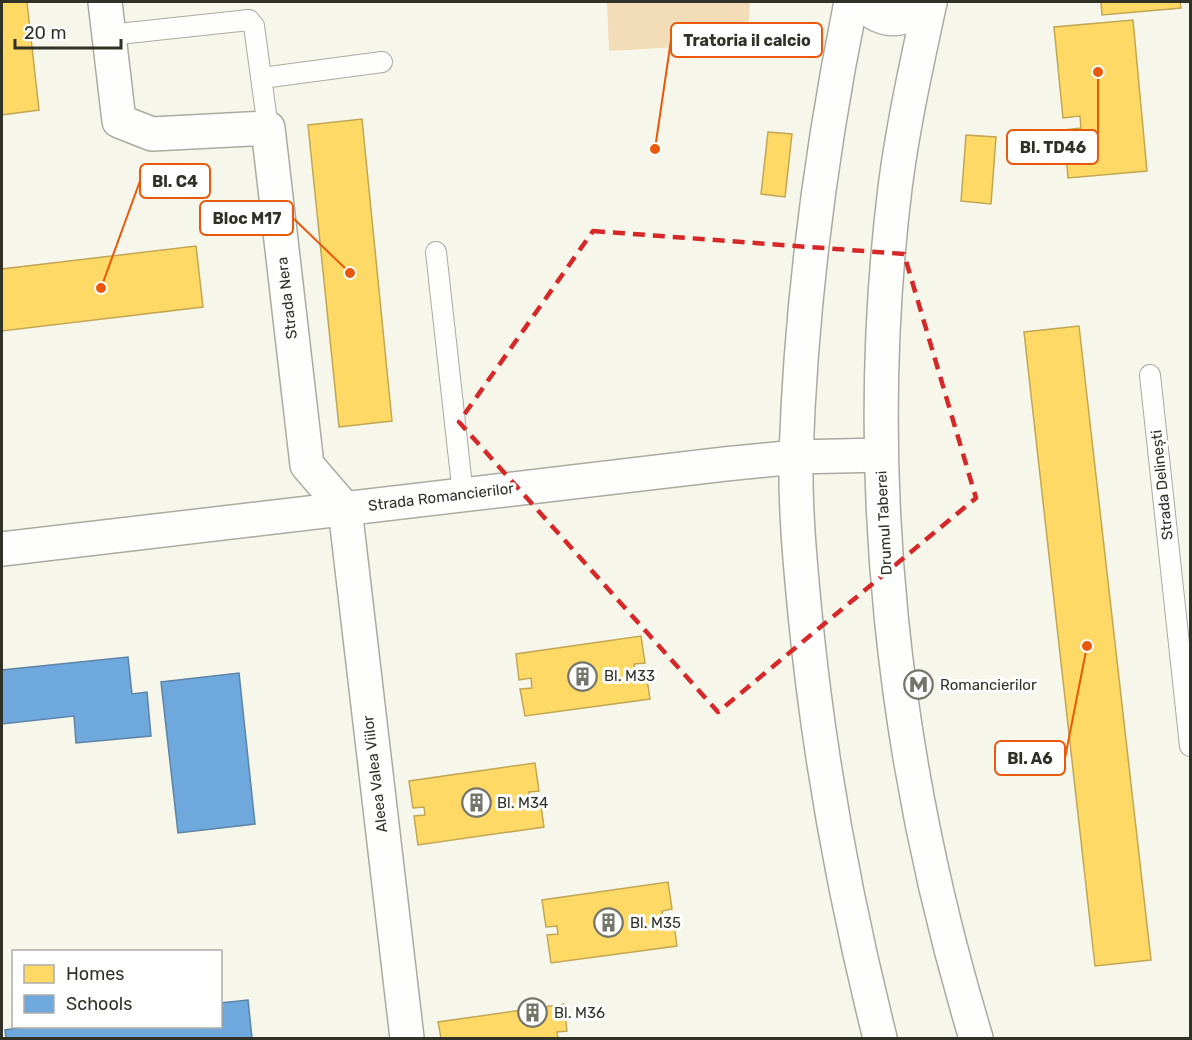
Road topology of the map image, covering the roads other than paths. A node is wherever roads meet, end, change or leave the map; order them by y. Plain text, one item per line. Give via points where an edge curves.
1 (105, 2) edge
2 (851, 2) edge
3 (861, 2) edge
4 (930, 2) edge
5 (109, 35) junction
6 (382, 62) dead end
7 (262, 78) junction
8 (268, 128) junction
9 (436, 252) dead end
10 (1150, 375) dead end
11 (881, 455) junction
12 (796, 457) junction
13 (463, 495) junction
14 (345, 509) junction
15 (2, 549) edge
16 (1182, 593) edge
17 (1191, 746) edge
18 (407, 1038) edge
19 (880, 1038) edge
20 (976, 1038) edge

1 - 5 main road
2 - 12 main road via 813,242
3 - 4 main road via 878,15 899,19 914,15
4 - 11 main road, Drumul Taberei via 895,190 883,347
5 - 7 lane via 249,21 254,26
5 - 8 main road via 119,121 152,134
6 - 7 lane
7 - 8 lane
8 - 14 main road, Strada Nera via 307,465
9 - 13 lane
10 - 16 lane, Strada Delinești
11 - 12 main road, Strada Romancierilor
11 - 20 main road, Drumul Taberei via 884,559 911,759 940,904
12 - 13 main road, Strada Romancierilor
12 - 19 main road via 811,677 835,836
13 - 14 main road, Strada Romancierilor
14 - 15 main road, Strada Romancierilor
14 - 18 main road, Aleea Valea Viilor
16 - 17 lane, Strada Delinești

